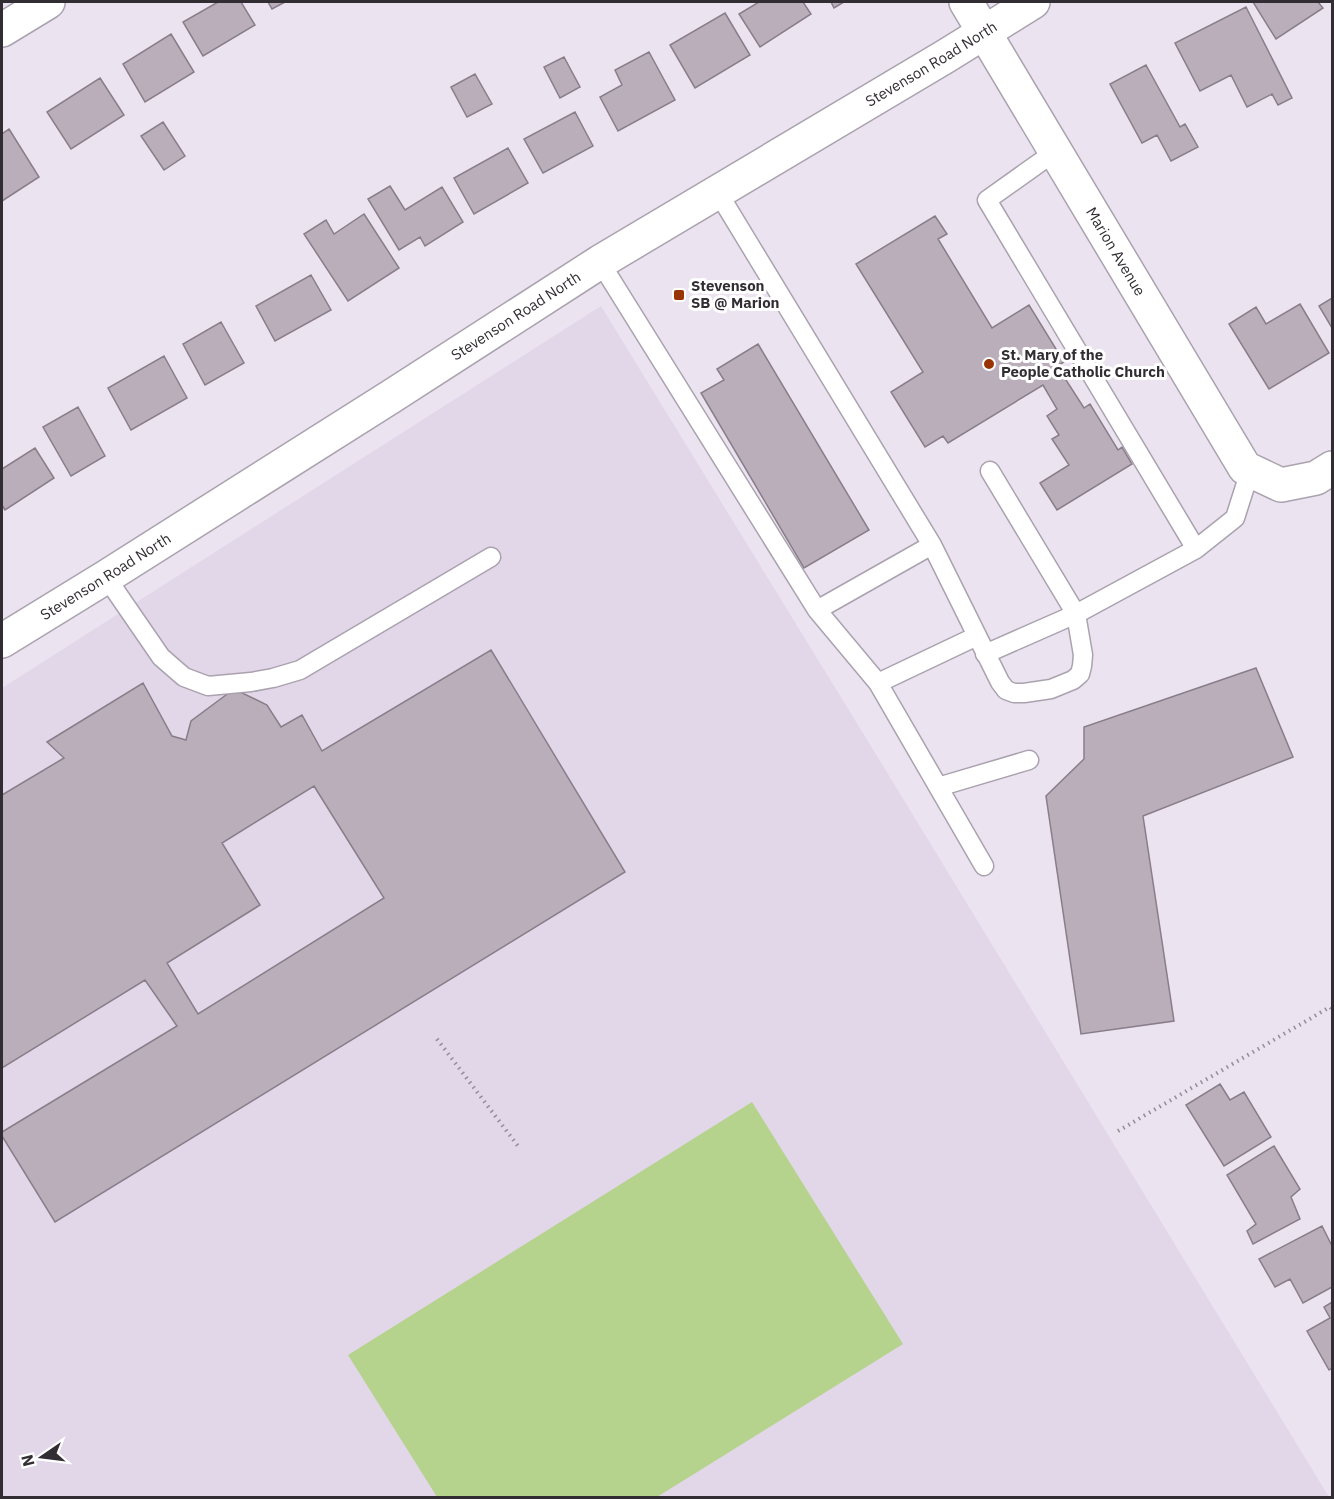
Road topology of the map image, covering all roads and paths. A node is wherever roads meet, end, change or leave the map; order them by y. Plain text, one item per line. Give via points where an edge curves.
1 (48, 2) edge
2 (966, 2) edge
3 (1034, 2) edge
4 (2, 30) edge
5 (984, 32) junction
6 (1056, 151) junction
7 (717, 191) junction
8 (600, 262) junction
9 (1332, 468) edge
10 (990, 471) dead end
11 (1250, 471) junction
12 (932, 545) junction
13 (1196, 549) junction
14 (491, 556) dead end
15 (106, 577) junction
16 (817, 610) junction
17 (1076, 614) junction
18 (977, 636) junction
19 (2, 638) edge
20 (985, 654) junction
21 (878, 682) junction
22 (1029, 760) dead end
23 (938, 787) junction
24 (984, 866) dead end
25 (1332, 1009) edge
26 (437, 1039) dead end
27 (1118, 1131) dead end
28 (518, 1146) dead end

1 - 4 main road
2 - 5 main road, Marion Avenue
3 - 5 main road, Stevenson Road North
5 - 6 main road, Marion Avenue
5 - 7 main road, Stevenson Road North
6 - 11 main road, Marion Avenue
6 - 13 lane via 987,200
7 - 8 main road, Stevenson Road North
7 - 12 lane
8 - 15 main road, Stevenson Road North
8 - 16 lane
9 - 11 main road, Marion Avenue via 1316,478 1281,485
10 - 17 lane
11 - 13 lane via 1235,518
12 - 16 lane
12 - 18 lane
13 - 17 lane
14 - 15 lane via 300,670 262,680 208,686 184,677 161,657
15 - 19 main road, Stevenson Road North
16 - 21 lane
17 - 20 lane
17 - 20 lane via 1083,655 1080,674 1073,681 1051,689 1014,693 1000,682
18 - 20 lane
18 - 21 lane
21 - 23 lane
22 - 23 lane
23 - 24 lane
25 - 27 path
26 - 28 path

